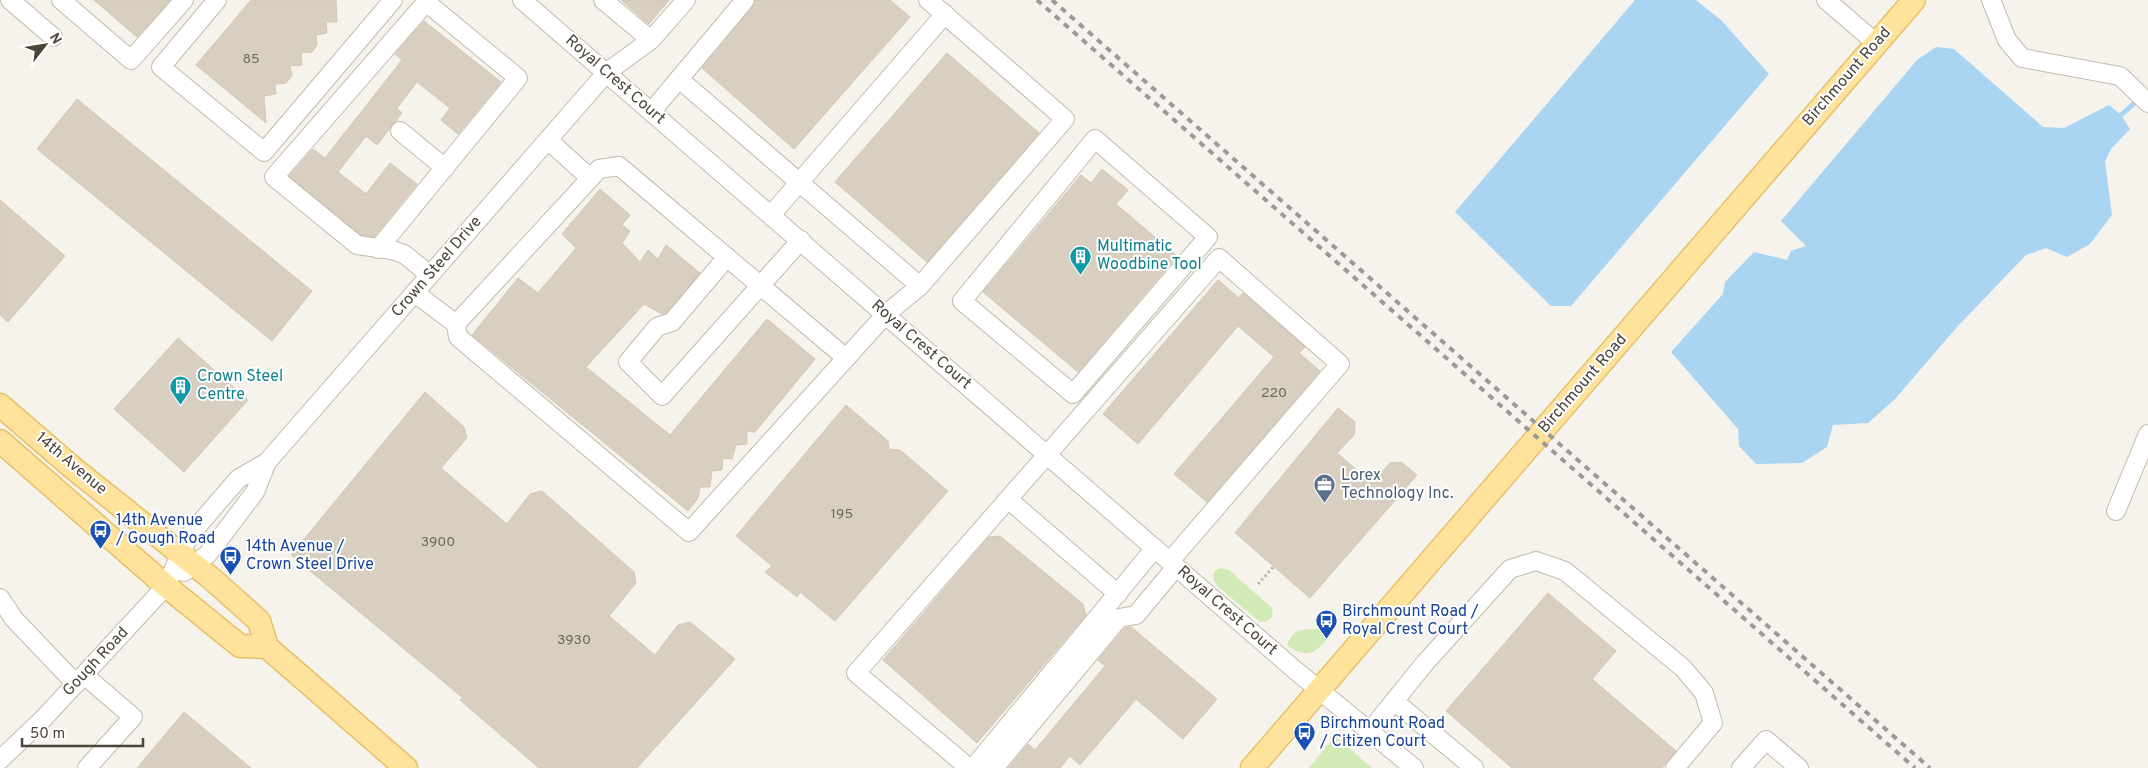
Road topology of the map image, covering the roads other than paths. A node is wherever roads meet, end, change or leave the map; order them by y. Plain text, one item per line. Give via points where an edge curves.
1 (10, 0) edge
2 (61, 0) edge
3 (184, 0) edge
4 (217, 0) edge
5 (393, 0) edge
6 (522, 0) edge
7 (603, 0) edge
8 (686, 0) edge
9 (745, 0) edge
10 (928, 0) edge
11 (1826, 0) edge
12 (1913, 0) edge
13 (1991, 0) edge
14 (427, 1) edge
15 (944, 14) junction
16 (53, 38) dead end
17 (651, 40) junction
18 (1876, 43) junction
19 (607, 72) junction
20 (679, 79) junction
21 (2148, 103) edge
22 (652, 111) junction
23 (400, 130) dead end
24 (548, 140) junction
25 (445, 168) junction
26 (590, 178) junction
27 (798, 182) junction
28 (771, 215) junction
29 (801, 240) junction
30 (378, 249) junction
31 (727, 257) junction
32 (430, 275) junction
33 (761, 285) junction
34 (920, 286) junction
35 (416, 293) junction
36 (1156, 297) junction
37 (1173, 312) junction
38 (886, 314) junction
39 (456, 324) junction
40 (846, 358) junction
41 (0, 405) edge
42 (2148, 434) edge
43 (0, 441) edge
44 (1048, 455) junction
45 (267, 462) junction
46 (1009, 500) junction
47 (2116, 511) dead end
48 (1155, 548) junction
49 (187, 560) junction
50 (1173, 564) junction
51 (166, 586) junction
52 (1118, 594) junction
53 (0, 598) edge
54 (267, 647) junction
55 (80, 679) junction
56 (1320, 690) junction
57 (1394, 701) junction
58 (1370, 731) junction
59 (0, 760) edge
60 (87, 768) edge
61 (406, 768) edge
62 (969, 768) edge
63 (973, 768) edge
64 (994, 768) edge
65 (1252, 768) edge
66 (1414, 768) edge
67 (1474, 768) edge
68 (1675, 768) edge
69 (1741, 768) edge
70 (1799, 768) edge

1 - 16 street
2 - 3 street via 131,60
4 - 5 street via 161,67 264,152
6 - 19 street, Royal Crest Court
7 - 17 street
8 - 17 street, Crown Steel Drive
9 - 20 street
10 - 15 street
11 - 18 street
12 - 18 main road, Birchmount Road
13 - 21 street via 2007,40 2022,58 2120,76
14 - 25 street via 518,78
14 - 30 street via 274,176 357,245
15 - 27 street
15 - 34 street via 1065,119
17 - 19 street, Crown Steel Drive
18 - 56 main road, Birchmount Road
19 - 22 street, Royal Crest Court
19 - 24 street, Crown Steel Drive
20 - 22 street
20 - 27 street
22 - 28 street, Royal Crest Court
23 - 25 street
24 - 26 street
24 - 32 street, Crown Steel Drive
25 - 30 street
26 - 31 street via 599,169 619,166
26 - 39 street
27 - 28 street
27 - 34 street
28 - 29 street, Royal Crest Court
29 - 33 street
29 - 38 street, Royal Crest Court
30 - 32 street via 404,254
31 - 33 street
31 - 33 street via 672,322 657,327 628,362 662,396
32 - 35 street, Crown Steel Drive
33 - 40 street
34 - 38 street
35 - 39 street
35 - 45 street, Crown Steel Drive
36 - 36 street via 1073,394 962,301 1095,138 1208,237
36 - 37 street
37 - 44 street
37 - 50 street via 1220,258 1340,364
38 - 40 street
38 - 44 street, Royal Crest Court
39 - 40 street via 458,337 689,532
41 - 49 main road, 14th Avenue
42 - 47 street
43 - 51 main road, 14th Avenue
44 - 46 street
44 - 48 street, Royal Crest Court
45 - 49 street, Crown Steel Drive via 255,492 208,554
45 - 49 street, Crown Steel Drive via 238,479 190,536
46 - 52 street
46 - 62 street via 856,672
48 - 50 street, Royal Crest Court
48 - 52 street
49 - 51 street, Crown Steel Drive
49 - 54 main road, 14th Avenue via 259,621
50 - 56 street, Royal Crest Court
50 - 64 street via 1136,615 1119,618
51 - 54 main road, 14th Avenue via 240,646
51 - 55 street, Gough Road
52 - 63 street
53 - 55 street via 14,619
54 - 61 main road
55 - 59 street, Gough Road
55 - 60 street via 133,717
56 - 58 street, Royal Crest Court
56 - 65 main road, Birchmount Road
57 - 58 street
57 - 67 street
57 - 68 street via 1510,569 1536,561 1565,571 1683,668 1704,693 1714,723
58 - 66 street, Royal Crest Court
69 - 70 street via 1766,740

